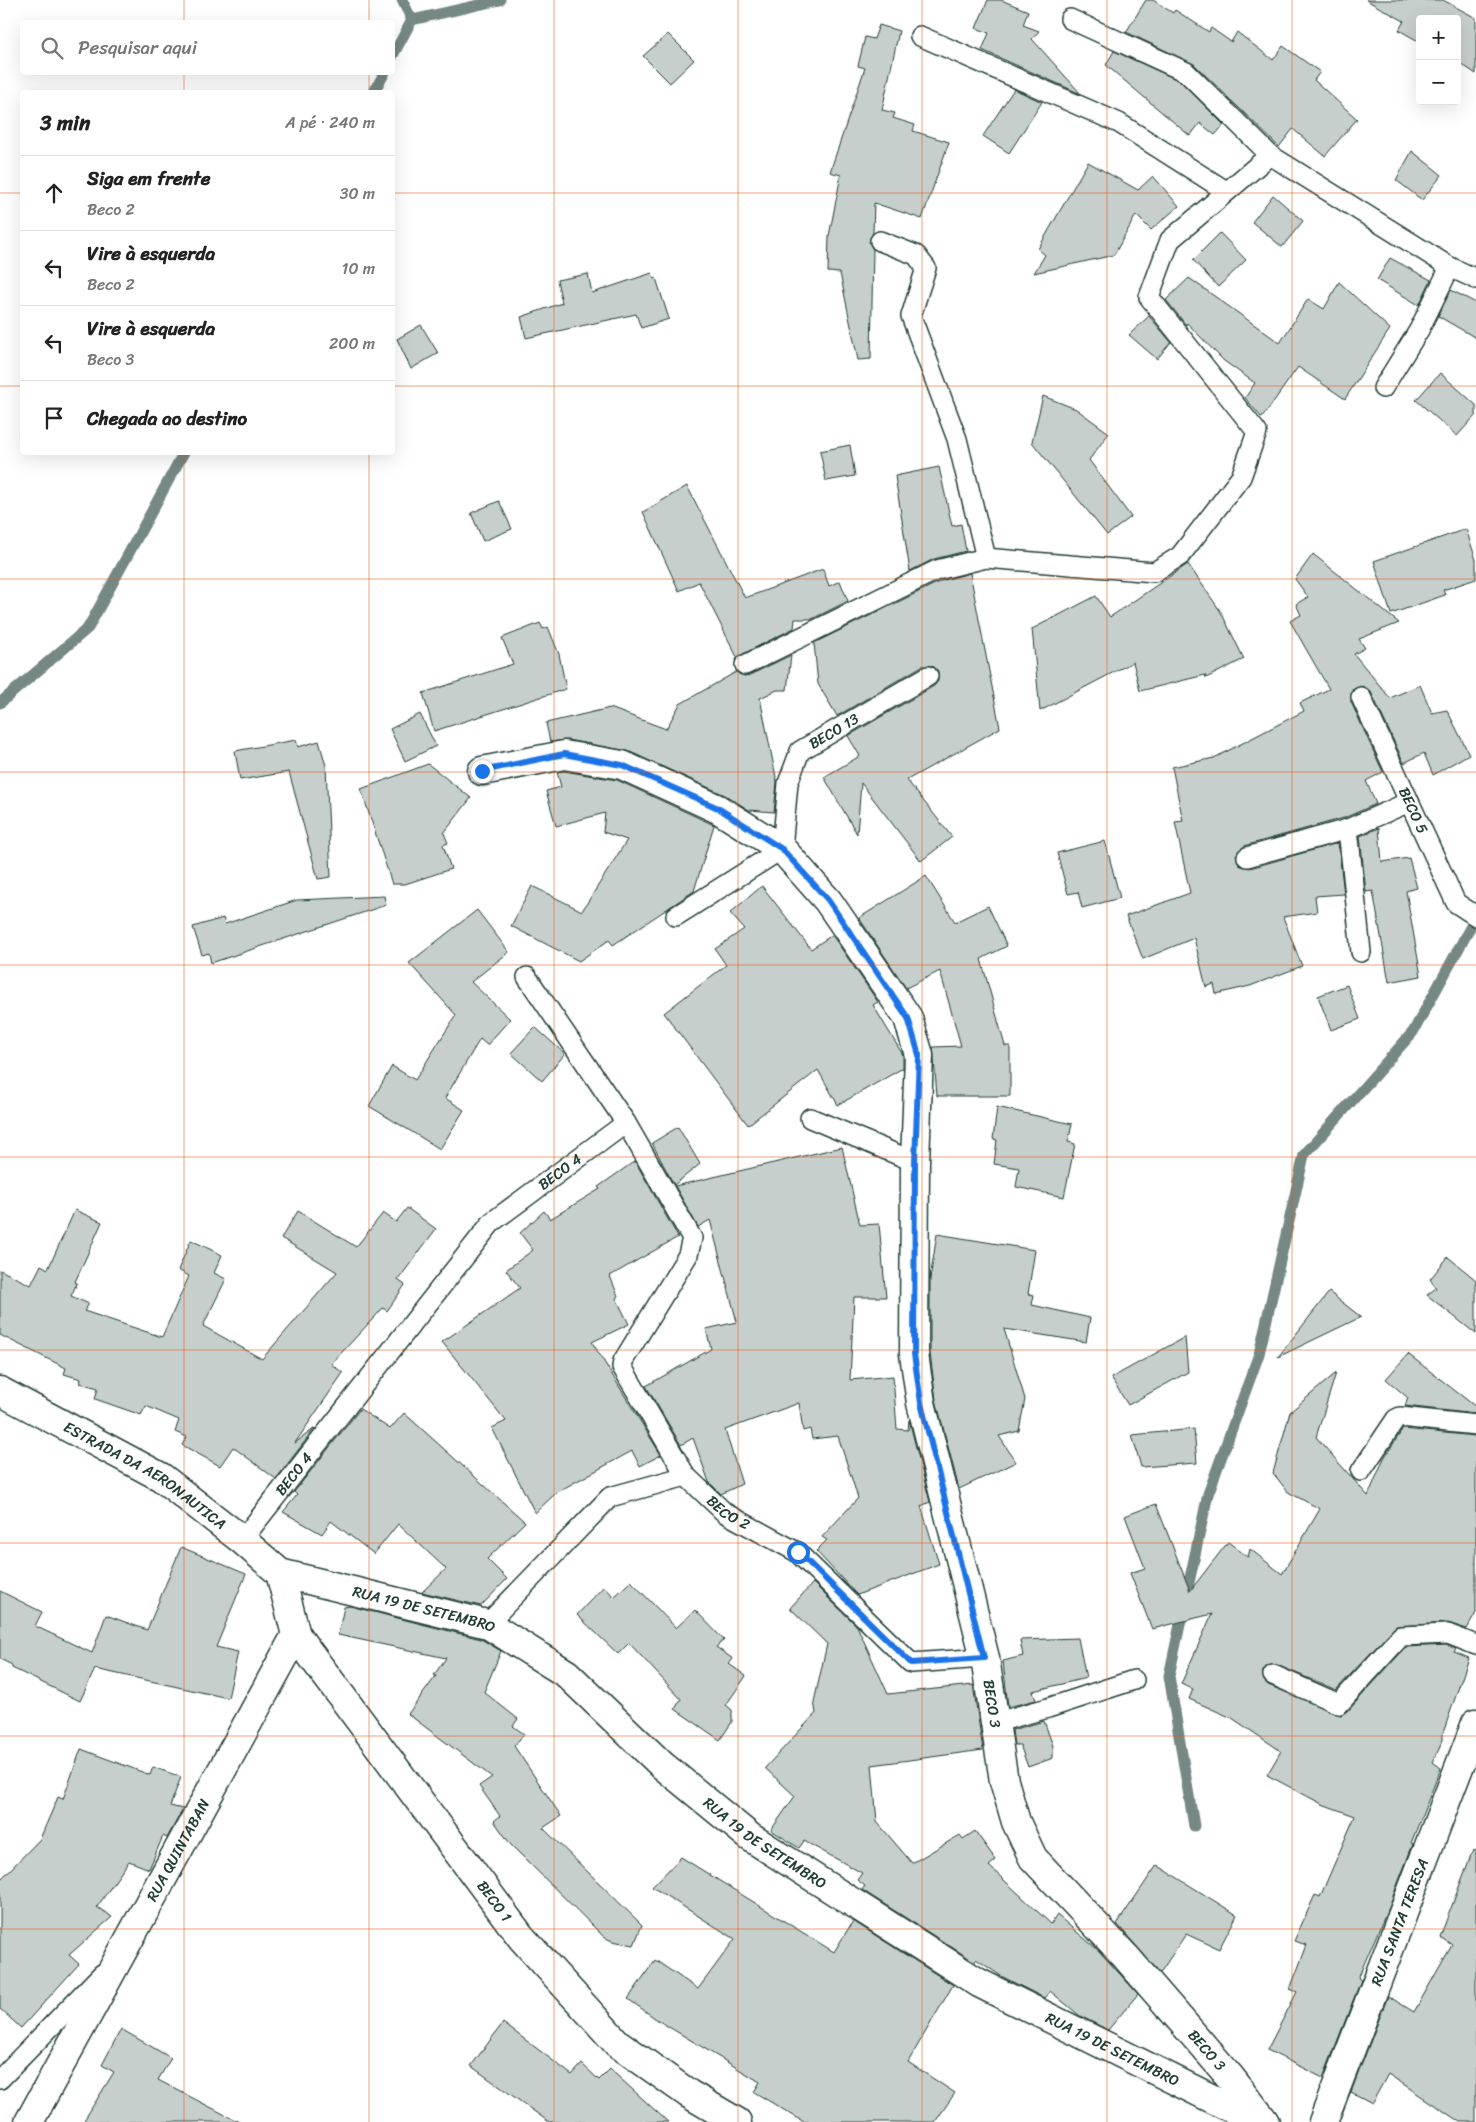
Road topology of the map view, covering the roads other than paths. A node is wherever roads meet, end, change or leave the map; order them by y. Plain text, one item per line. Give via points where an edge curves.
1 (1070, 19) dead end
2 (920, 36) dead end
3 (1270, 155) junction
4 (1226, 191) junction
5 (880, 241) dead end
6 (1450, 267) junction
7 (1476, 279) edge
8 (1382, 388) dead end
9 (986, 558) junction
10 (745, 665) dead end
11 (928, 676) dead end
12 (1361, 697) dead end
13 (482, 771) dead end
14 (1409, 802) junction
15 (1348, 829) junction
16 (782, 849) junction
17 (1246, 857) dead end
18 (676, 916) dead end
19 (1476, 916) edge
20 (1361, 952) dead end
21 (527, 977) dead end
22 (810, 1118) dead end
23 (626, 1123) junction
24 (915, 1162) junction
25 (0, 1391) edge
26 (1476, 1425) edge
27 (1361, 1471) dead end
28 (686, 1476) junction
29 (242, 1540) junction
30 (280, 1574) junction
31 (487, 1624) junction
32 (296, 1636) junction
33 (1476, 1645) edge
34 (984, 1658) junction
35 (1272, 1674) dead end
36 (1134, 1680) dead end
37 (993, 1722) junction
38 (1476, 1723) edge
39 (119, 1956) junction
40 (0, 2079) edge
41 (29, 2122) edge
42 (737, 2122) edge
43 (1259, 2122) edge
44 (1265, 2122) edge
45 (1323, 2122) edge

1 - 3 lane via 1186,72
2 - 4 lane via 1119,123
3 - 4 lane
3 - 6 lane
4 - 9 lane via 1170,240 1149,297 1257,432 1241,477 1180,556 1154,572
5 - 9 lane via 916,255 926,268 911,316 957,440
6 - 7 lane
6 - 8 lane via 1419,330
9 - 10 lane via 937,570
11 - 16 lane, BECO 13 via 800,751 788,783
12 - 14 lane, BECO 5
13 - 16 street, BECO 3 via 564,754 622,765 718,808
14 - 15 lane
14 - 19 lane, BECO 5 via 1456,903
15 - 17 lane
15 - 20 lane
16 - 18 lane
16 - 24 street, BECO 3 via 828,900 908,1018 919,1055
21 - 23 lane
22 - 24 lane
23 - 28 lane via 692,1238 688,1255 623,1360 622,1367
23 - 29 lane, BECO 4 via 492,1222
24 - 34 street, BECO 3 via 914,1354 921,1403
25 - 29 street, ESTRADA DA AERONAUTICA via 161,1477
26 - 27 lane via 1400,1417
28 - 31 lane via 610,1497
28 - 34 lane, BECO 2 via 725,1513 798,1552 911,1663
29 - 30 street, ESTRADA DA AERONAUTICA
30 - 31 street, RUA 19 DE SETEMBRO
30 - 32 street
31 - 43 street, RUA 19 DE SETEMBRO via 567,1674 662,1766 758,1842 979,1983
32 - 39 street, RUA QUINTABAN
32 - 42 street, BECO 1 via 521,1937 617,2043 689,2094
33 - 35 lane via 1448,1634 1401,1636 1339,1704
34 - 37 street, BECO 3
36 - 37 lane
37 - 44 street, BECO 3 via 1004,1781 1016,1822 1033,1858 1126,1957
38 - 45 street, RUA SANTA TERESA
39 - 40 lane
39 - 41 street, RUA QUINTABAN

